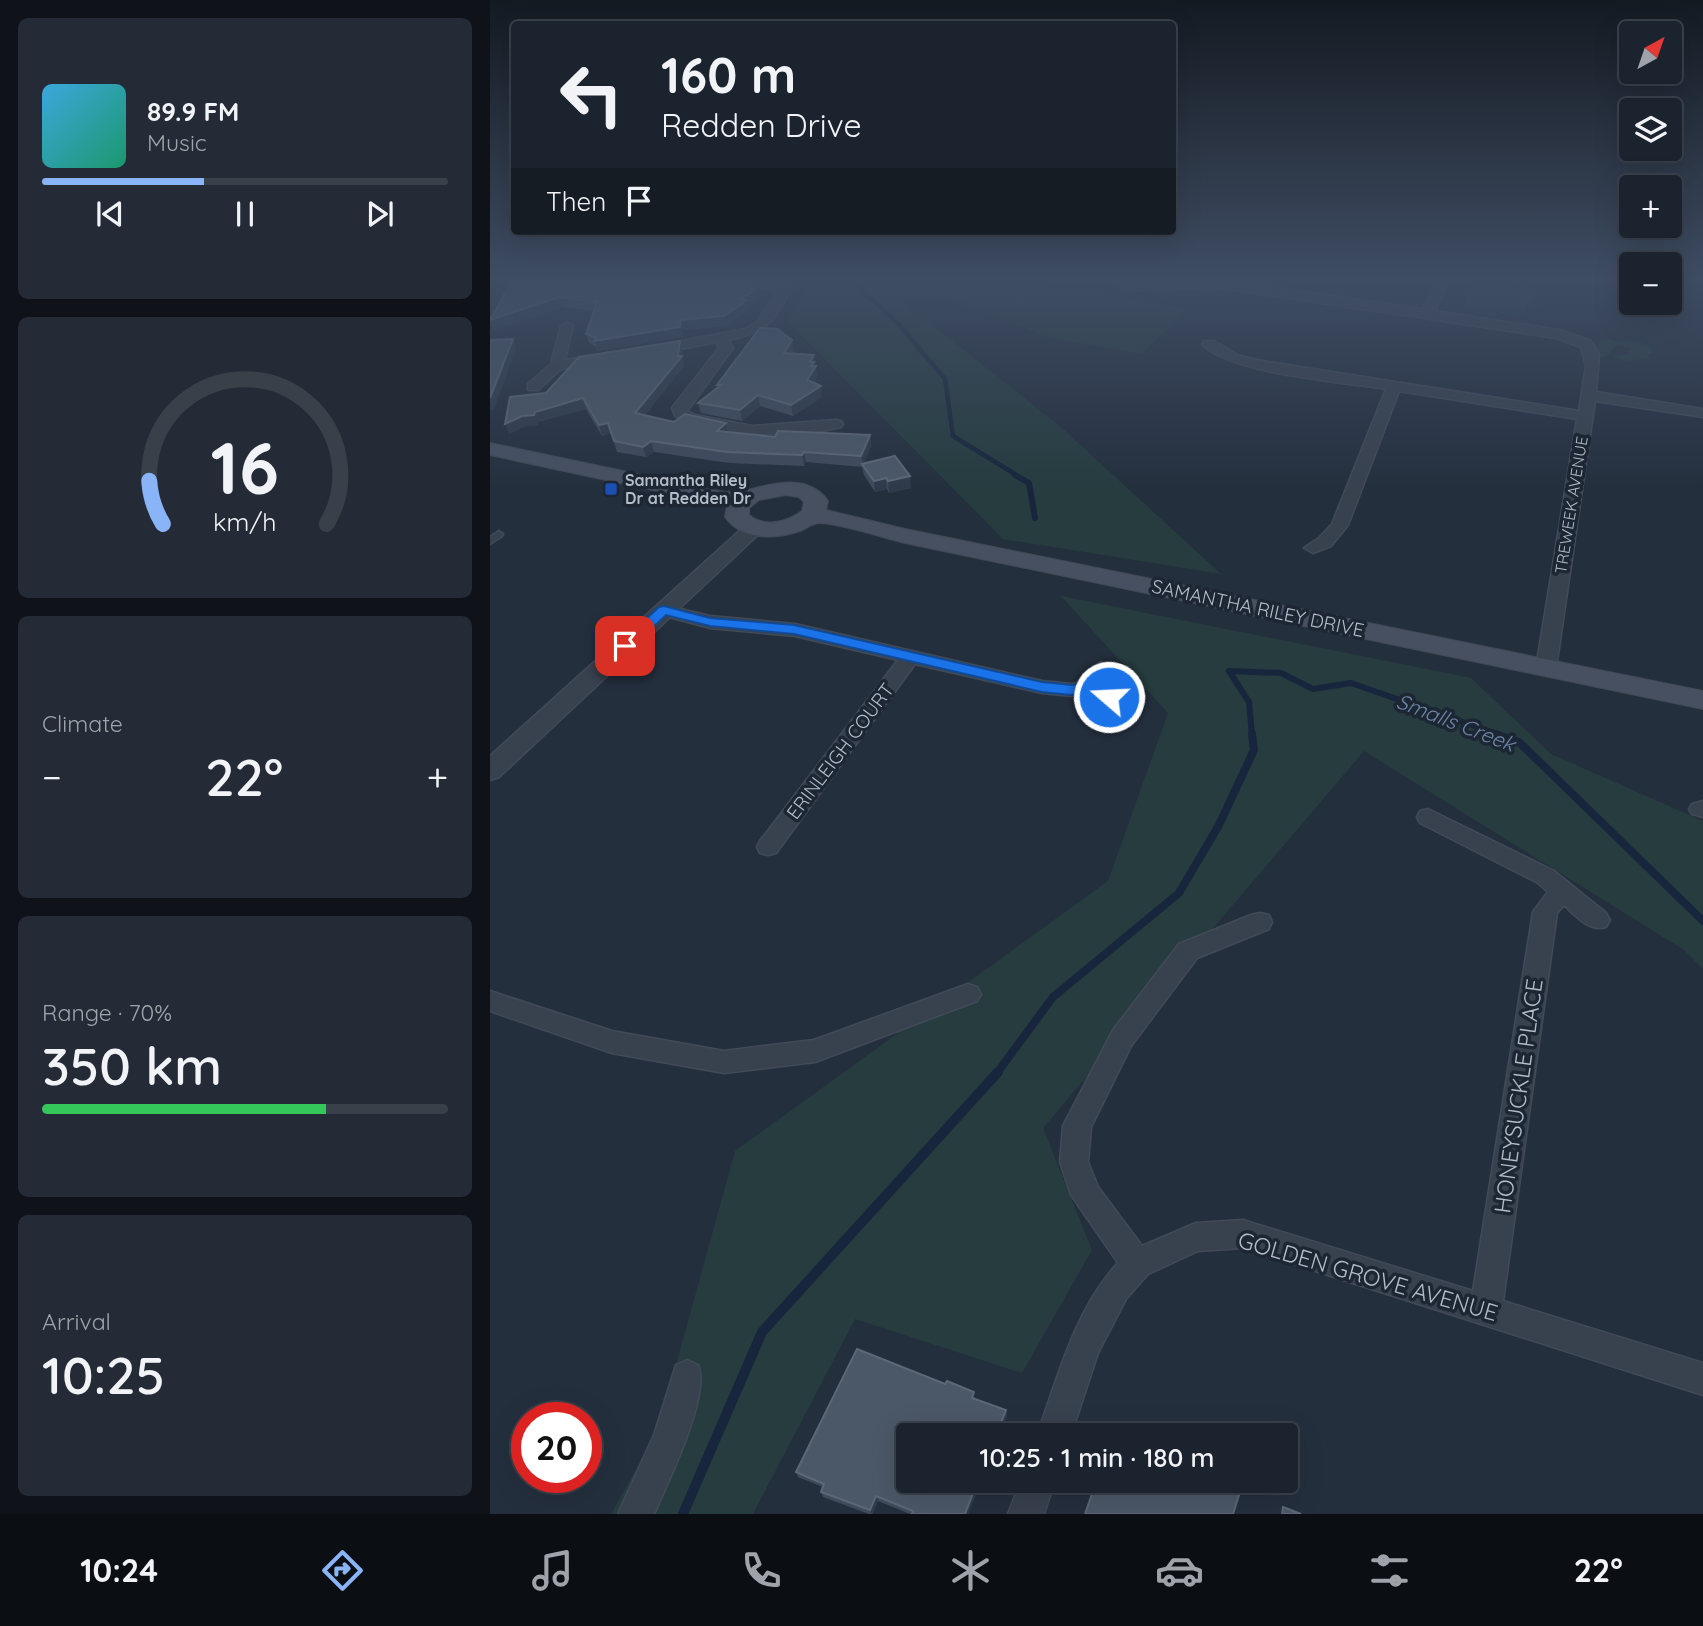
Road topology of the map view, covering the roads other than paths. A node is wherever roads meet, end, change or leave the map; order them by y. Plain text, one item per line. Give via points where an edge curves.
1 (561, 348) edge
2 (669, 348) edge
3 (726, 348) edge
4 (1215, 348) edge
5 (1587, 348) edge
6 (646, 352) edge
7 (608, 358) edge
8 (556, 365) junction
9 (1394, 386) junction
10 (533, 387) dead end
11 (1588, 391) junction
12 (1703, 404) edge
13 (1703, 412) edge
14 (1585, 416) junction
15 (836, 424) dead end
16 (490, 449) edge
17 (743, 500) junction
18 (813, 514) junction
19 (754, 527) junction
20 (499, 534) dead end
21 (490, 541) edge
22 (1313, 548) dead end
23 (664, 610) junction
24 (911, 656) junction
25 (1546, 668) junction
26 (1101, 674) joint
27 (1703, 700) edge
28 (1118, 711) dead end
29 (490, 771) edge
30 (1428, 817) dead end
31 (768, 847) dead end
32 (1565, 891) junction
33 (1598, 920) dead end
34 (1260, 922) dead end
35 (968, 994) dead end
36 (490, 1001) edge
37 (1137, 1264) junction
38 (1486, 1309) junction
39 (687, 1376) dead end
40 (1703, 1379) edge
41 (1058, 1423) edge
42 (1033, 1493) edge
43 (636, 1514) edge
44 (1026, 1514) edge

1 - 8 street
2 - 6 street
3 - 15 street via 685,398 680,413 752,430
4 - 9 street via 1256,364
5 - 11 street, TREWEEK AVENUE via 1592,359
7 - 8 street
8 - 10 street
9 - 14 street
9 - 22 street via 1340,525
11 - 12 street
11 - 13 street
11 - 14 street, TREWEEK AVENUE
14 - 25 street, TREWEEK AVENUE
16 - 17 main road
17 - 18 main road via 761,491 796,489 813,496
17 - 19 main road via 737,517
18 - 19 main road via 790,527
18 - 25 main road, SAMANTHA RILEY DRIVE
19 - 23 street
20 - 21 lane
23 - 24 street via 710,622 794,630
23 - 29 street
24 - 26 street via 1072,690
24 - 31 street, ERINLEIGH COURT
25 - 27 main road, SAMANTHA RILEY DRIVE
26 - 28 lane
30 - 32 street
32 - 33 street
32 - 38 street, HONEYSUCKLE PLACE via 1545,912
34 - 37 street via 1188,951 1122,1038 1077,1126 1074,1162 1086,1195
35 - 36 street via 815,1051 724,1062 612,1042
37 - 38 street, GOLDEN GROVE AVENUE via 1196,1237 1243,1234
37 - 41 street, GOLDEN GROVE AVENUE via 1115,1288 1084,1347
38 - 40 street, GOLDEN GROVE AVENUE
39 - 43 street via 670,1438
42 - 44 street

